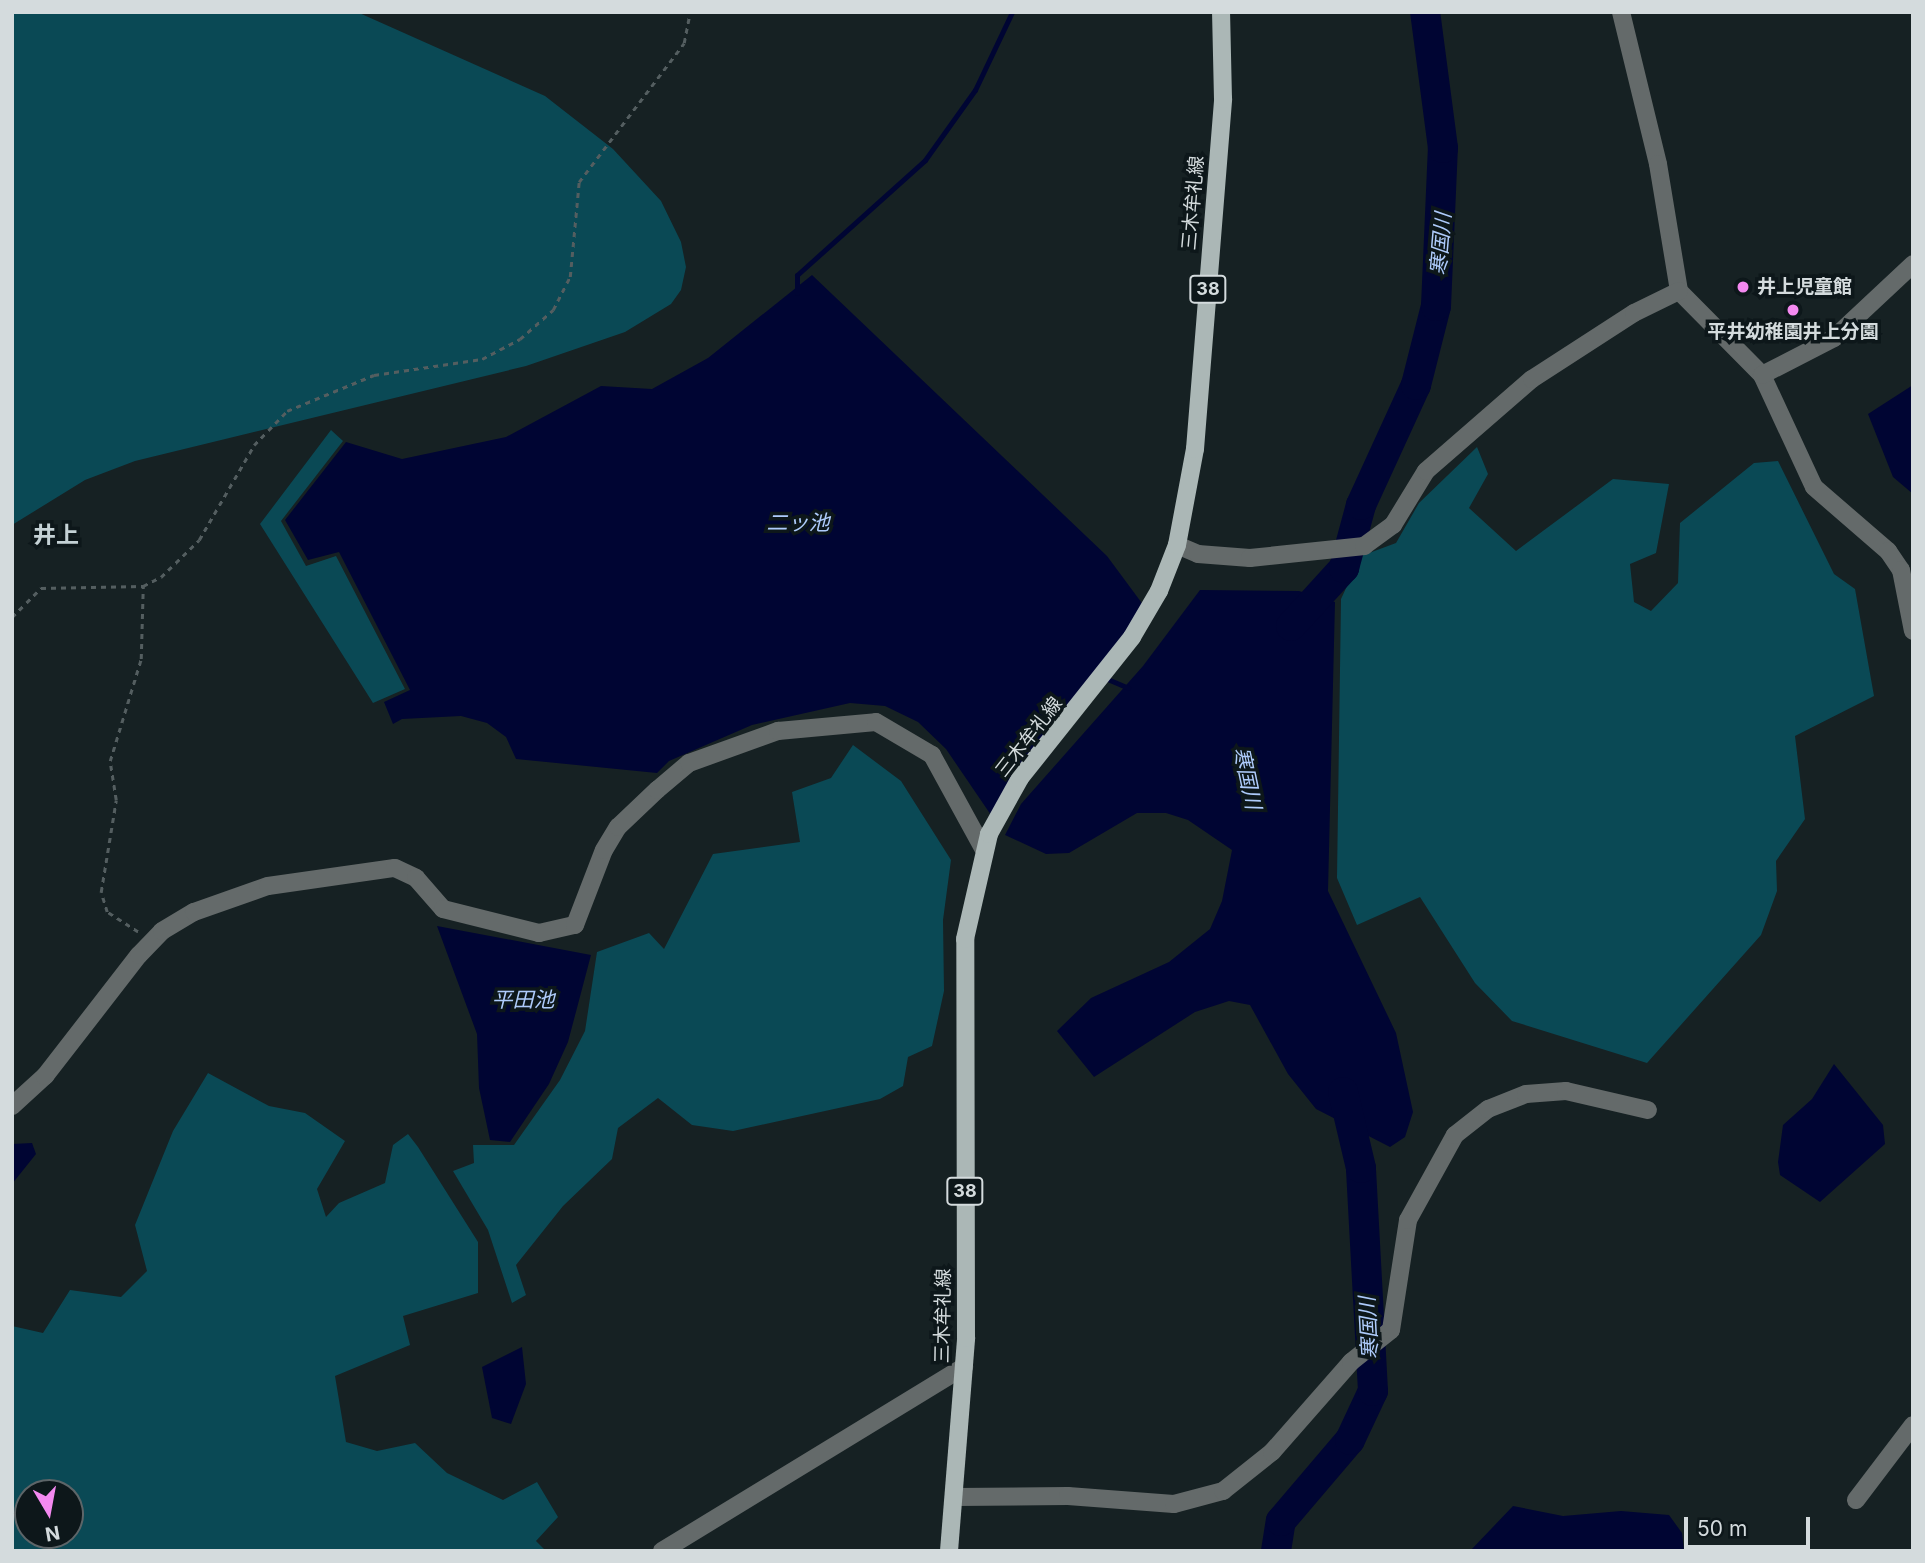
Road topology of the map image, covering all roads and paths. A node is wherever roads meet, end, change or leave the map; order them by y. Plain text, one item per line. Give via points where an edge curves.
1 (690, 12) edge
2 (1221, 12) edge
3 (1621, 12) edge
4 (1913, 264) edge
5 (1679, 291) junction
6 (1762, 375) junction
7 (1177, 545) junction
8 (143, 586) junction
9 (12, 617) edge
10 (1913, 631) edge
11 (986, 841) junction
12 (152, 941) junction
13 (12, 1106) edge
14 (1648, 1110) dead end
15 (964, 1367) junction
16 (1913, 1425) edge
17 (956, 1497) junction
18 (1856, 1500) dead end
19 (662, 1551) edge
20 (949, 1551) edge

1 - 8 path via 684,43 579,182 570,277 553,310 520,339 482,359 374,375 287,411 254,445 199,540
2 - 7 main road, 三木牟礼線 / 38 via 1223,99 1197,422
3 - 5 street via 1658,164
4 - 6 street via 1834,338
5 - 6 street
5 - 7 street via 1634,313 1532,379 1426,471 1393,526 1364,546 1250,558 1198,554
6 - 10 street via 1814,487 1888,551 1901,570
7 - 11 main road, 三木牟礼線 / 38 via 1132,637 1020,778
8 - 9 path via 41,588
8 - 12 path via 141,659 110,761 116,800 101,892 107,912
11 - 12 street via 932,755 876,722 811,724 737,743 689,763 657,790 618,827 604,850 575,925 539,933 443,909 416,878 395,868 364,869 218,901
11 - 15 main road, 三木牟礼線 / 38 via 965,939
12 - 13 street via 45,1076
14 - 17 street via 1566,1091 1526,1094 1488,1109 1455,1135 1408,1220 1391,1330 1351,1362 1272,1452 1223,1491 1174,1504 1068,1496
15 - 17 main road, 三木牟礼線 / 38
15 - 19 street
16 - 18 street
17 - 20 main road, 三木牟礼線 / 38

